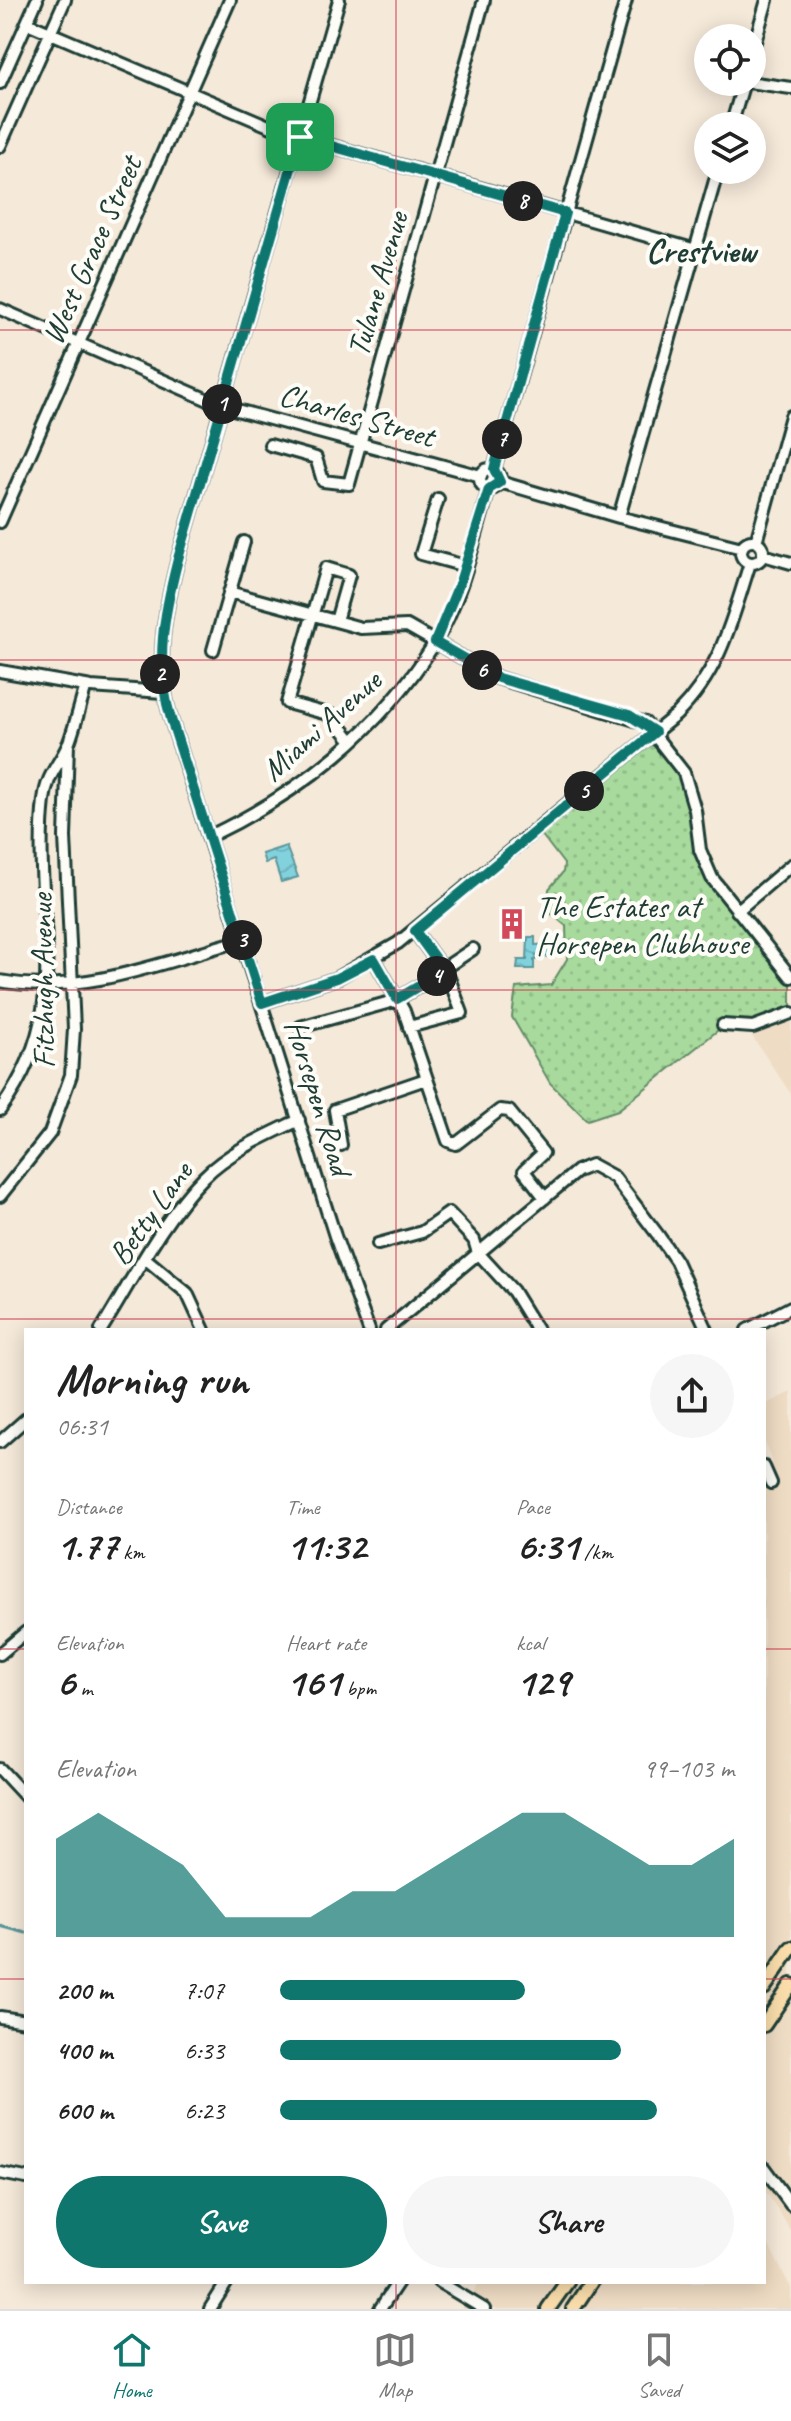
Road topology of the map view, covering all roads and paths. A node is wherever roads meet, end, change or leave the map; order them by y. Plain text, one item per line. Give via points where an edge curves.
1 (37, 0) edge
2 (65, 0) edge
3 (230, 0) edge
4 (339, 0) edge
5 (484, 0) edge
6 (626, 0) edge
7 (767, 0) edge
8 (27, 23) junction
9 (760, 24) edge
10 (50, 33) junction
11 (0, 83) edge
12 (766, 85) edge
13 (791, 88) edge
14 (190, 93) junction
15 (300, 137) junction
16 (0, 146) edge
17 (434, 176) junction
18 (714, 184) edge
19 (565, 213) junction
20 (696, 250) junction
21 (0, 309) edge
22 (78, 344) junction
23 (222, 406) junction
24 (791, 416) edge
25 (358, 444) junction
26 (270, 445) dead end
27 (494, 469) junction
28 (481, 476) junction
29 (500, 482) junction
30 (489, 489) junction
31 (438, 499) dead end
32 (619, 517) junction
33 (0, 522) edge
34 (244, 542) dead end
35 (756, 542) junction
36 (742, 548) junction
37 (763, 555) junction
38 (750, 563) junction
39 (791, 563) edge
40 (465, 566) junction
41 (229, 592) junction
42 (313, 616) junction
43 (336, 621) junction
44 (435, 642) junction
45 (213, 650) dead end
46 (0, 671) edge
47 (86, 686) junction
48 (163, 692) junction
49 (655, 732) junction
50 (352, 741) junction
51 (68, 744) junction
52 (210, 836) junction
53 (791, 865) edge
54 (737, 911) junction
55 (415, 931) junction
56 (242, 940) junction
57 (473, 949) dead end
58 (374, 959) junction
59 (444, 970) junction
60 (791, 977) edge
61 (0, 981) edge
62 (72, 984) junction
63 (46, 986) junction
64 (397, 999) junction
65 (262, 1003) junction
66 (791, 1013) edge
67 (723, 1025) dead end
68 (300, 1027) dead end
69 (409, 1027) junction
70 (426, 1079) junction
71 (0, 1110) edge
72 (299, 1120) junction
73 (341, 1145) dead end
74 (0, 1196) edge
75 (545, 1198) junction
76 (378, 1244) dead end
77 (478, 1253) junction
78 (146, 1259) junction
79 (791, 1307) edge
80 (102, 1328) edge
81 (203, 1328) edge
82 (368, 1328) edge
83 (388, 1328) edge
84 (536, 1328) edge
85 (706, 1328) edge
86 (751, 1328) edge
87 (24, 1421) edge
88 (1, 1439) edge
89 (766, 1472) edge
90 (771, 1483) dead end
91 (24, 1634) edge
92 (0, 1654) edge
93 (0, 1769) edge
94 (24, 1795) edge
95 (791, 1948) edge
96 (766, 1985) edge
97 (791, 1985) edge
98 (0, 2017) edge
99 (24, 2021) edge
100 (766, 2022) edge
101 (766, 2171) edge
102 (0, 2173) edge
103 (24, 2178) edge
104 (791, 2205) edge
105 (226, 2284) edge
106 (397, 2284) edge
107 (442, 2284) edge
108 (566, 2284) edge
109 (590, 2284) edge
110 (210, 2309) edge
111 (380, 2309) edge
112 (484, 2309) edge
113 (548, 2309) edge
114 (573, 2309) edge

1 - 8 street
2 - 10 street
3 - 14 street, West Grace Street
4 - 15 street, Horsepen Road
5 - 17 street, Tulane Avenue
6 - 19 street
7 - 9 street
8 - 10 street
8 - 11 street
10 - 14 street
10 - 16 street
12 - 13 street
14 - 15 street
14 - 22 street, West Grace Street
15 - 17 street
15 - 23 street, Horsepen Road
17 - 19 street
17 - 25 street, Tulane Avenue
18 - 20 street
19 - 20 street
19 - 27 street
20 - 32 street
21 - 22 street, Charles Street
22 - 23 street, Charles Street
22 - 33 street, West Grace Street
23 - 25 street, Charles Street
23 - 48 street, Horsepen Road via 167,602 160,643
24 - 35 street
25 - 26 street, Tulane Avenue via 349,484 323,481 316,458
25 - 28 street, Charles Street
27 - 28 street
27 - 29 street
28 - 30 street
29 - 30 street
29 - 32 street
30 - 40 street, Miami Avenue
31 - 40 street via 421,554
32 - 36 street
34 - 41 street
35 - 36 street
35 - 37 street
36 - 38 street via 742,557
37 - 38 street
37 - 39 street
38 - 49 street via 710,675
40 - 44 street, Miami Avenue
41 - 42 street
41 - 45 street
42 - 43 street
42 - 43 street via 326,568 349,575
42 - 50 street via 287,703 331,715
43 - 44 street via 371,629 407,626
44 - 49 street via 498,678 629,715
44 - 50 street, Miami Avenue via 390,703
46 - 47 street
47 - 48 street
47 - 51 street, Fitzhugh Avenue
48 - 52 street, Horsepen Road
49 - 54 street via 684,773 704,863
49 - 55 street
50 - 52 street, Miami Avenue via 291,792
51 - 62 street, Fitzhugh Avenue via 66,880
51 - 63 street, Fitzhugh Avenue via 50,772 44,804
52 - 56 street, Horsepen Road
53 - 54 street
54 - 60 street
55 - 58 street
55 - 59 street
56 - 62 street
56 - 65 street, Horsepen Road
57 - 59 street
58 - 64 street
58 - 65 street via 337,978
59 - 64 street
59 - 69 street via 462,1013
61 - 63 street
62 - 63 street
62 - 74 street, Fitzhugh Avenue via 74,1055 66,1097 50,1133
63 - 71 street, Fitzhugh Avenue via 35,1050
64 - 68 street
64 - 69 street
65 - 72 street, Horsepen Road
66 - 67 street via 753,1027
69 - 70 street
70 - 73 street via 335,1110
70 - 75 street via 448,1141 456,1144 500,1110 509,1111 543,1153 524,1171
72 - 78 street, Betty Lane via 241,1149 205,1175
72 - 82 street, Horsepen Road
75 - 77 street
75 - 85 street via 589,1165 605,1169 676,1261
76 - 77 street via 422,1232 449,1213 474,1240
77 - 83 street
77 - 84 street via 513,1291
78 - 80 street, Betty Lane
78 - 81 street via 187,1293
79 - 86 street
87 - 88 street
89 - 90 street
91 - 92 street
93 - 94 street
95 - 96 main road
97 - 100 main road
98 - 99 street
101 - 104 street
102 - 103 street
105 - 110 street
106 - 111 street
107 - 112 street
108 - 113 main road
109 - 114 main road

